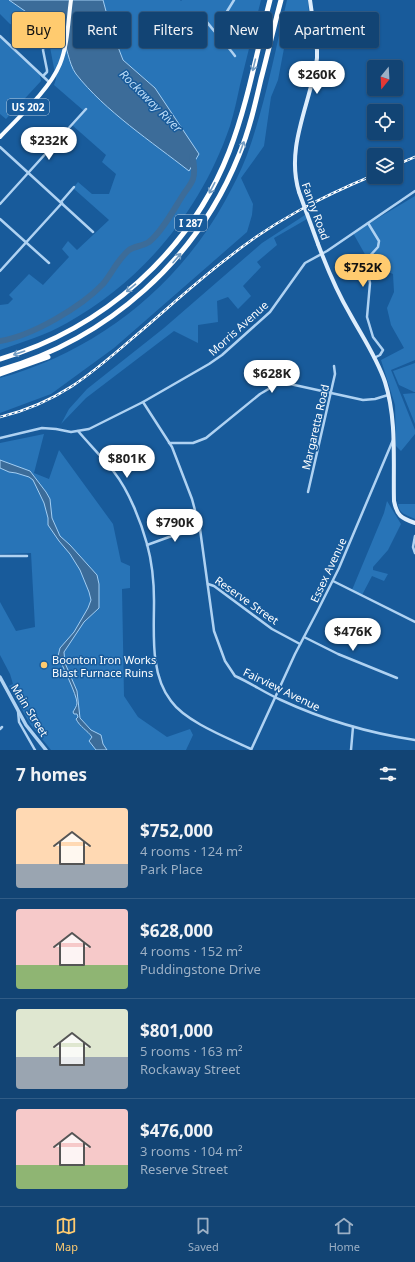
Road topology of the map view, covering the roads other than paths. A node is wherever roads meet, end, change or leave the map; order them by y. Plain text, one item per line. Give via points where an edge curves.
1 (71, 0) edge
2 (234, 0) edge
3 (270, 0) edge
4 (281, 0) edge
5 (310, 0) edge
6 (227, 12) edge
7 (207, 23) edge
8 (215, 31) edge
9 (0, 36) edge
10 (44, 48) edge
11 (229, 48) edge
12 (235, 56) dead end
13 (43, 76) junction
14 (50, 82) junction
15 (86, 109) dead end
16 (0, 137) edge
17 (0, 147) edge
18 (28, 173) junction
19 (74, 187) dead end
20 (415, 192) edge
21 (61, 203) junction
22 (0, 204) edge
23 (0, 219) edge
24 (368, 223) junction
25 (93, 232) dead end
26 (26, 243) junction
27 (322, 254) junction
28 (49, 263) dead end
29 (0, 271) edge
30 (100, 325) junction
31 (374, 358) junction
32 (0, 359) edge
33 (334, 366) dead end
34 (0, 370) edge
35 (0, 374) edge
36 (331, 392) junction
37 (388, 395) junction
38 (143, 402) junction
39 (78, 432) junction
40 (0, 438) edge
41 (393, 438) junction
42 (169, 443) junction
43 (308, 492) dead end
44 (415, 523) edge
45 (200, 529) junction
46 (415, 536) edge
47 (147, 544) junction
48 (415, 553) edge
49 (0, 556) edge
50 (27, 556) dead end
51 (333, 581) junction
52 (208, 584) junction
53 (415, 622) edge
54 (304, 637) junction
55 (300, 644) junction
56 (397, 678) dead end
57 (0, 679) edge
58 (275, 697) junction
59 (18, 711) junction
60 (353, 727) junction
61 (415, 740) edge
62 (35, 750) edge
63 (46, 750) edge
64 (251, 750) edge
65 (351, 750) edge

1 - 14 main road, US 202 via 64,50
2 - 6 street
3 -> 32 highway, I 287 via 233,140 214,185 189,226 150,271 104,309 52,340
30 -> 4 highway, I 287 via 140,296 166,270 194,237 218,200 247,132
5 - 27 main road, Fanny Road, bridge via 317,58 295,151 295,176 298,192
7 - 8 street
9 - 13 street
10 - 13 street via 48,70
11 - 12 street
13 - 14 street
14 - 16 main road, US 202
15 - 18 street
17 - 18 street
18 - 21 street
18 - 22 street
19 - 21 street
20 - 24 street, Morris Avenue
21 - 25 street
21 - 26 street
23 - 26 street
24 - 27 street, Morris Avenue
24 - 31 street via 379,241 377,249 366,260 370,283 367,319 373,337 383,350
26 - 28 street
26 - 29 street
27 - 31 main road, Fanny Road
27 - 38 street, Morris Avenue via 302,266 270,312 222,355
30 - 34 highway, I 287 via 45,354
30 - 35 highway via 60,351
31 - 37 main road, Fanny Road
33 - 36 street, Margaretta Road
36 - 37 street via 363,400
36 - 42 street via 277,384 260,394 206,438 193,443
36 - 43 street, Margaretta Road
37 - 41 main road, Fanny Road
38 - 39 street, Morris Avenue
38 - 42 street, Reserve Street
39 - 40 street, Morris Avenue via 42,428
39 - 47 street via 115,473 132,504
41 - 44 main road, Fanny Road via 396,509 401,516
41 - 51 street, Essex Avenue
42 - 45 street, Reserve Street via 192,499
45 - 47 street
45 - 52 street, Reserve Street
46 - 48 street
47 - 64 street via 154,600 156,660 160,680 171,702 188,717
49 - 50 street
51 - 53 street
51 - 54 street, Essex Avenue
52 - 55 street, Reserve Street
52 - 58 street, Fairview Avenue via 214,631 230,669 235,676
54 - 55 street, Essex Avenue
54 - 56 street
55 - 58 street, Essex Avenue
57 - 59 street, Main Street
58 - 60 street, Fairview Avenue via 326,719
58 - 64 street, Essex Avenue
59 - 62 street via 19,722
59 - 63 street, Main Street
60 - 61 street, Fairview Avenue
60 - 65 street

